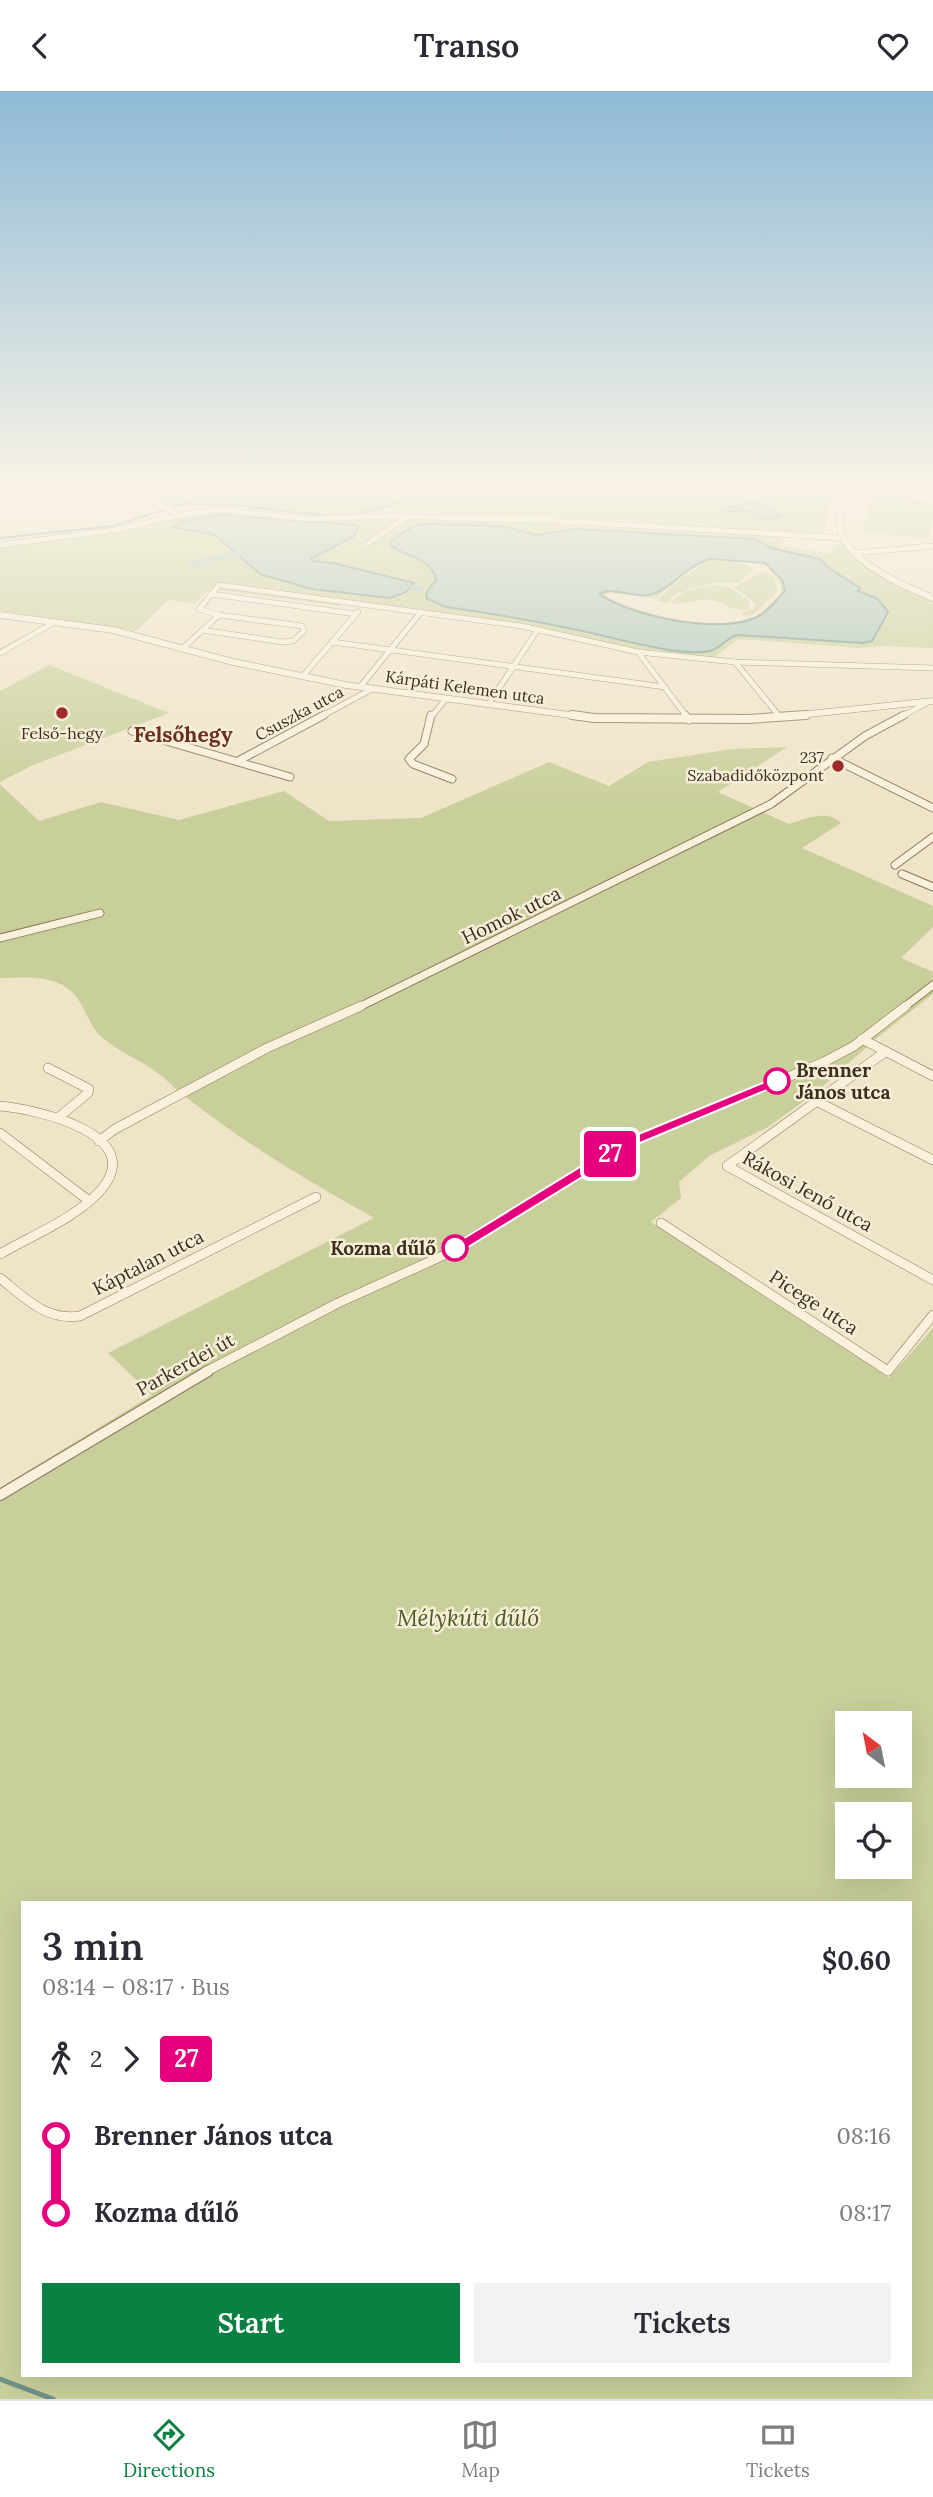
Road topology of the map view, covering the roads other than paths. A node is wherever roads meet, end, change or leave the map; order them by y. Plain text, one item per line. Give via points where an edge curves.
1 (214, 591) edge
2 (262, 591) edge
3 (211, 594) junction
4 (348, 602) junction
5 (365, 605) junction
6 (340, 612) junction
7 (421, 612) junction
8 (356, 614) junction
9 (0, 615) edge
10 (219, 615) junction
11 (55, 622) junction
12 (538, 629) junction
13 (202, 630) junction
14 (332, 642) junction
15 (183, 648) junction
16 (391, 650) junction
17 (638, 652) junction
18 (0, 653) edge
19 (735, 662) junction
20 (513, 667) junction
21 (933, 668) edge
22 (302, 677) junction
23 (360, 687) junction
24 (665, 687) junction
25 (372, 689) junction
26 (446, 699) junction
27 (930, 701) edge
28 (488, 705) junction
29 (780, 717) junction
30 (689, 720) junction
31 (132, 731) dead end
32 (832, 758) junction
33 (238, 761) junction
34 (290, 777) dead end
35 (452, 779) dead end
36 (933, 808) edge
37 (933, 837) edge
38 (895, 865) dead end
39 (902, 874) dead end
40 (933, 887) edge
41 (100, 913) dead end
42 (0, 938) edge
43 (933, 985) edge
44 (862, 1039) junction
45 (885, 1052) junction
46 (48, 1068) dead end
47 (933, 1076) edge
48 (818, 1103) junction
49 (0, 1106) edge
50 (59, 1117) junction
51 (0, 1133) edge
52 (99, 1141) junction
53 (933, 1160) edge
54 (316, 1197) dead end
55 (88, 1200) junction
56 (661, 1223) dead end
57 (0, 1254) edge
58 (0, 1279) edge
59 (933, 1280) edge
60 (933, 1314) edge
61 (0, 1495) edge

1 - 3 street
2 - 4 street
3 - 6 street
3 - 10 street via 199,609
4 - 5 street
4 - 6 street
5 - 7 street
5 - 8 street
6 - 8 street
7 - 12 street
7 - 16 street
8 - 14 street
9 - 11 street, Kárpáti Kelemen utca
10 - 13 street
10 - 13 street via 302,626 304,631 293,641 283,642
11 - 15 street, Kárpáti Kelemen utca via 113,629
11 - 18 street
12 - 17 street
12 - 20 street
13 - 15 street
14 - 16 street
14 - 22 street
15 - 22 street, Kárpáti Kelemen utca
16 - 20 street
16 - 23 street
17 - 19 street
17 - 24 street
19 - 21 street
19 - 29 street
20 - 24 street
20 - 28 street
22 - 23 street, Kárpáti Kelemen utca
23 - 25 street, Kárpáti Kelemen utca
24 - 30 street
25 - 26 street, Kárpáti Kelemen utca
25 - 33 street, Csuszka utca
26 - 28 street, Kárpáti Kelemen utca
26 - 35 street via 431,715 424,744 409,761
27 - 29 street, Kárpáti Kelemen utca
27 - 32 street, Homok utca
28 - 30 street, Kárpáti Kelemen utca via 594,718
29 - 30 street, Kárpáti Kelemen utca
31 - 33 street
32 - 36 street
32 - 52 street, Homok utca via 771,804 375,1000 267,1048
33 - 34 street
37 - 38 street
39 - 40 street
41 - 42 street
43 - 44 street, Parkerdei út
44 - 45 street
44 - 61 street, Parkerdei út via 824,1062 629,1143 442,1256 338,1303 196,1377
45 - 47 street
45 - 48 street, Rákosi Jenő utca
46 - 50 street via 89,1089
48 - 53 street
48 - 59 street, Rákosi Jenő utca via 727,1165
49 - 50 street
50 - 52 street
51 - 55 street
52 - 55 street via 107,1148 111,1170 102,1189
54 - 58 street, Káptalan utca via 80,1316 53,1318
55 - 57 street
56 - 60 street, Picege utca via 888,1371

